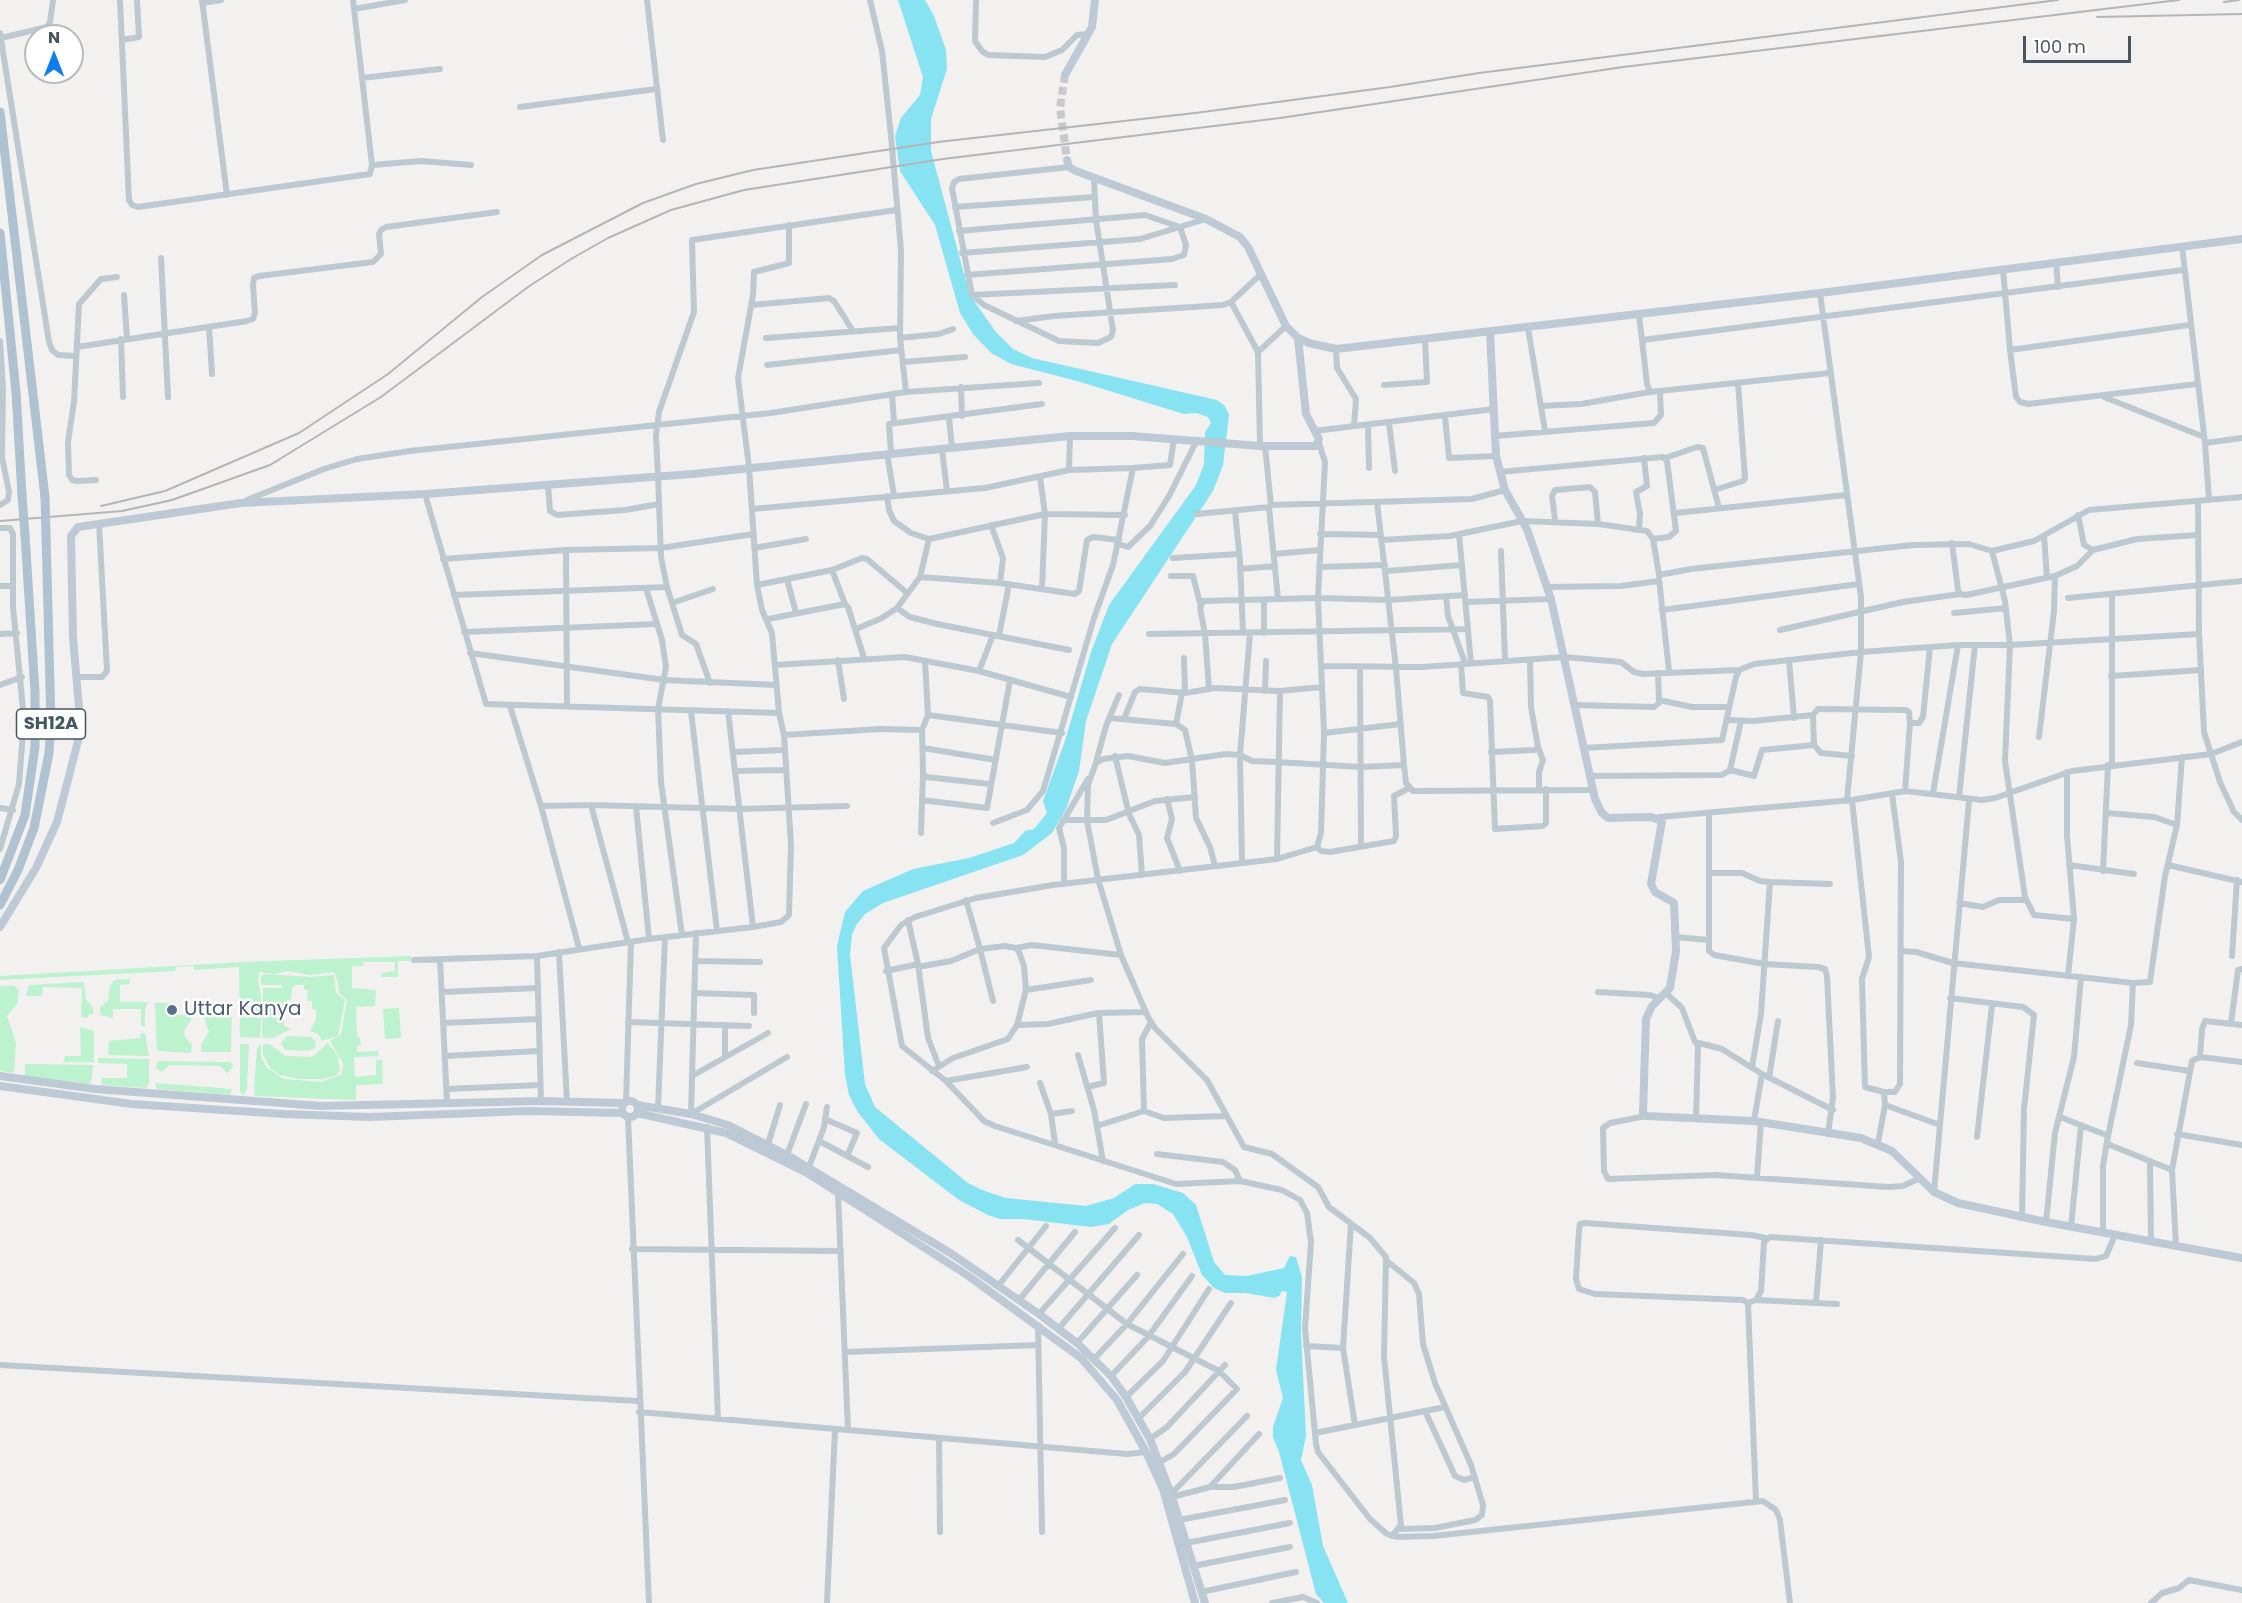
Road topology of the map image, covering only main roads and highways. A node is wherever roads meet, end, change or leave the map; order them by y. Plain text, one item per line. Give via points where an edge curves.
1 (0, 112) edge
2 (0, 233) edge
3 (0, 880) edge
4 (0, 905) edge

1 - 4 main road, SH12A, bridge via 45,496 51,703 49,753 34,828
2 - 3 main road, SH12A, bridge via 16,392 35,692 35,747 25,815

